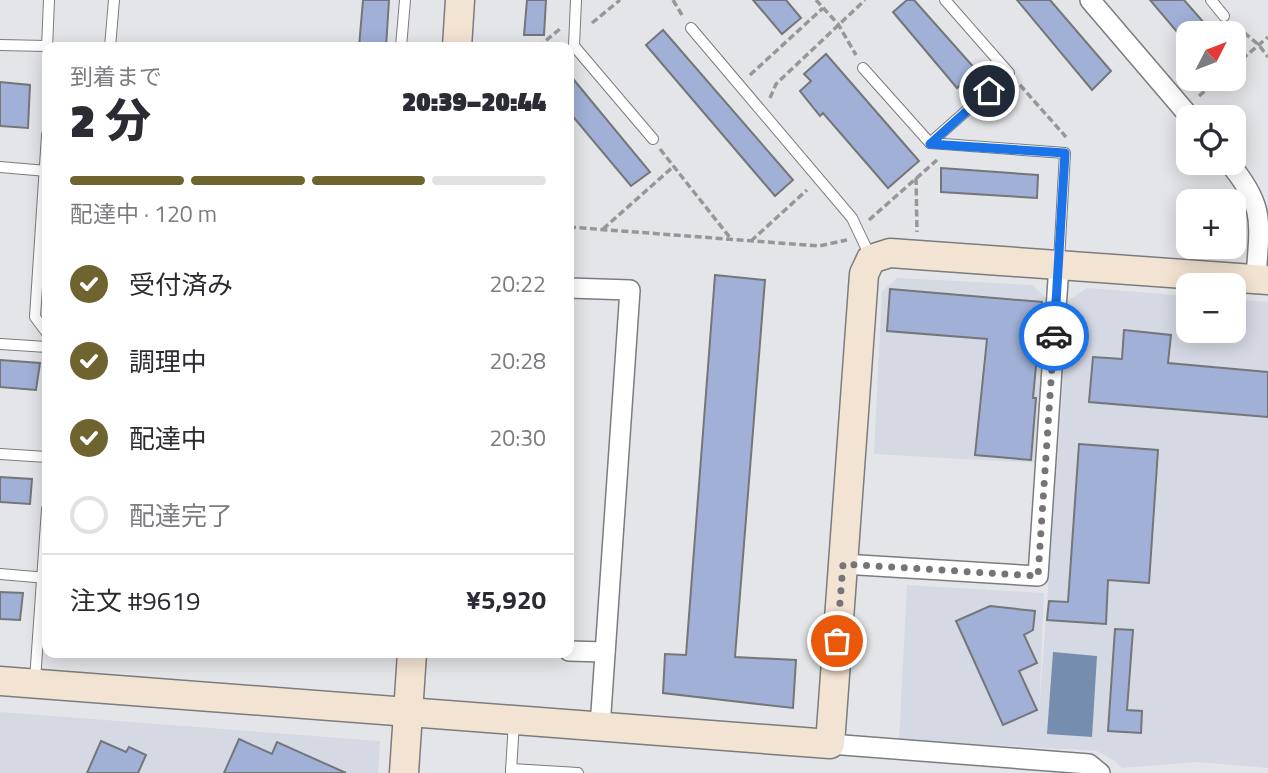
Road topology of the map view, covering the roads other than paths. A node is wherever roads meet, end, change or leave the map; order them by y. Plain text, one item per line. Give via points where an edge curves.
1 (50, 0) edge
2 (114, 0) edge
3 (405, 0) edge
4 (460, 0) edge
5 (576, 0) edge
6 (945, 0) edge
7 (1090, 0) edge
8 (1211, 0) edge
9 (1224, 16) road end
10 (691, 28) dead end
11 (47, 42) edge
12 (110, 42) edge
13 (401, 42) edge
14 (457, 42) edge
15 (573, 42) edge
16 (0, 45) edge
17 (42, 47) edge
18 (574, 47) edge
19 (863, 68) road end
20 (1180, 105) edge
21 (653, 139) road end
22 (930, 144) junction
23 (0, 167) edge
24 (42, 171) edge
25 (1238, 175) edge
26 (42, 224) edge
27 (864, 242) junction
28 (1059, 265) junction
29 (1262, 279) edge
30 (574, 288) edge
31 (42, 326) edge
32 (0, 344) edge
33 (42, 346) edge
34 (0, 454) edge
35 (42, 457) edge
36 (843, 564) junction
37 (0, 574) edge
38 (42, 578) edge
39 (42, 610) edge
40 (574, 651) edge
41 (605, 652) junction
42 (412, 658) edge
43 (0, 681) edge
44 (35, 684) junction
45 (408, 713) junction
46 (514, 720) junction
47 (600, 727) junction
48 (830, 744) junction
49 (511, 771) edge
50 (404, 773) edge
51 (578, 773) edge
52 (1100, 773) edge

1 - 11 lane
2 - 12 lane
3 - 13 lane
4 - 14 street
5 - 15 lane
6 - 22 lane via 1009,73
7 - 20 street
8 - 9 lane
10 - 27 lane via 818,179
16 - 17 lane
18 - 21 lane
19 - 22 lane
22 - 28 lane via 1065,153
23 - 24 lane
25 - 29 street via 1254,199 1259,218
26 - 31 lane via 35,317
27 - 28 street via 890,253
27 - 36 street
28 - 29 street
28 - 36 street via 1038,576
30 - 41 street via 630,290
32 - 33 lane
34 - 35 lane
36 - 48 street
37 - 38 lane
39 - 44 lane
40 - 41 street
41 - 47 street
42 - 45 street
43 - 44 street
44 - 45 street
45 - 46 street
45 - 50 street
46 - 47 street
46 - 49 lane
47 - 48 street
48 - 52 street via 1089,764
49 - 51 lane

